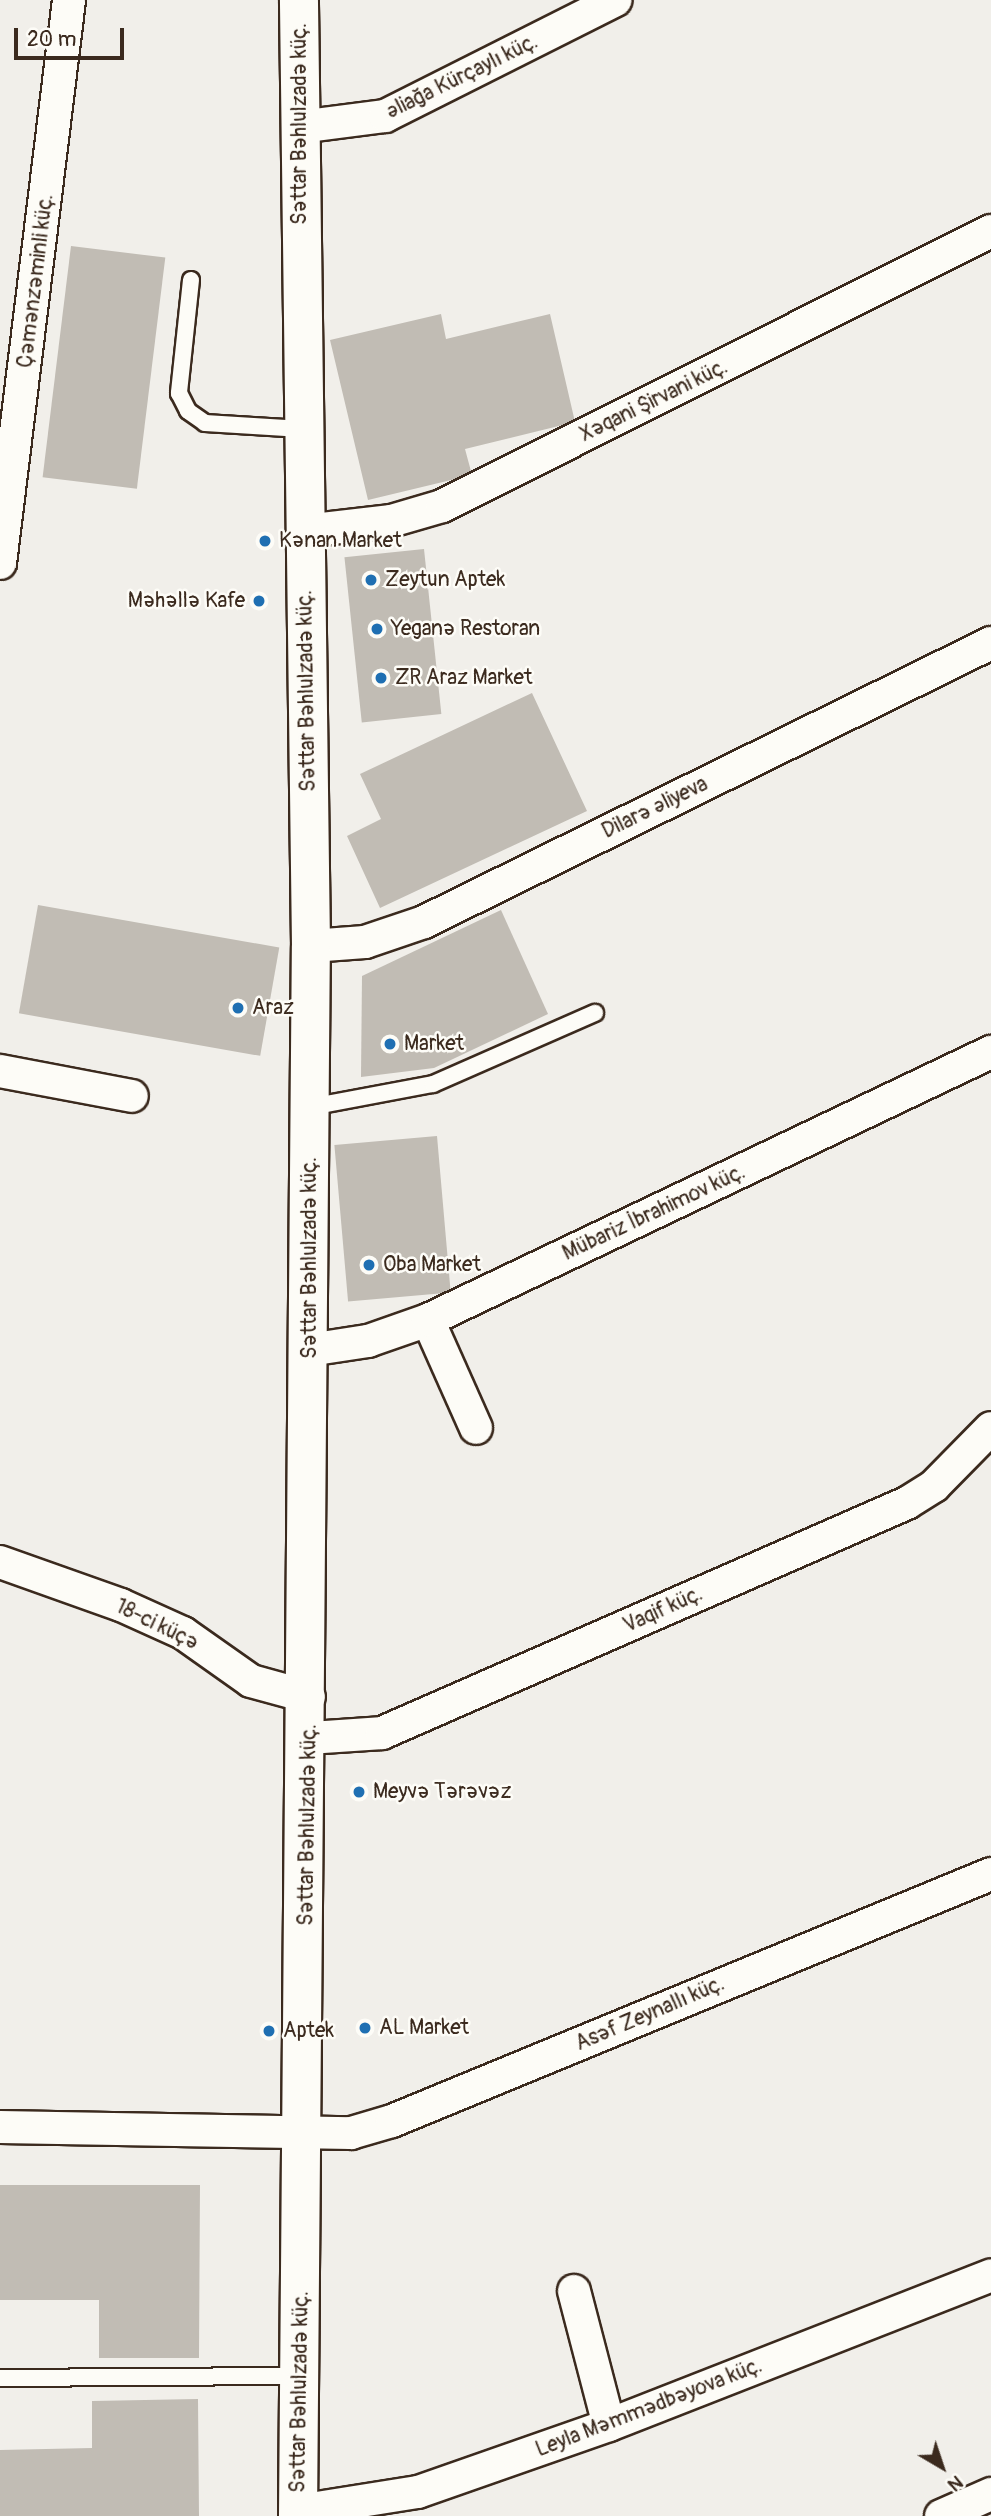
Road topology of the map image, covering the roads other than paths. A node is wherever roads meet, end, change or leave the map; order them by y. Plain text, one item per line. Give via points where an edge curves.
1 (69, 0) edge
2 (299, 0) edge
3 (616, 0) edge
4 (299, 127) junction
5 (991, 231) edge
6 (191, 279) dead end
7 (302, 429) junction
8 (304, 531) junction
9 (0, 563) edge
10 (991, 643) edge
11 (311, 946) junction
12 (596, 1013) dead end
13 (991, 1052) edge
14 (0, 1071) edge
15 (132, 1096) dead end
16 (311, 1107) junction
17 (428, 1320) junction
18 (309, 1350) junction
19 (476, 1428) dead end
20 (991, 1428) edge
21 (0, 1562) edge
22 (309, 1697) junction
23 (309, 1738) junction
24 (991, 1874) edge
25 (0, 2127) edge
26 (305, 2137) junction
27 (991, 2275) edge
28 (575, 2291) dead end
29 (299, 2376) junction
30 (0, 2378) edge
31 (609, 2425) junction
32 (991, 2494) edge
33 (298, 2514) edge
34 (941, 2516) edge

1 - 9 street, Çəmənzəminli küç.
2 - 4 street, Səttar Bəhlulzadə küç.
3 - 4 street, Əliağa Kürçaylı küç. via 385,116
4 - 7 street, Səttar Bəhlulzadə küç.
5 - 8 street, Xəqani Şirvani küç. via 442,506 391,521
6 - 7 lane via 179,393 188,411 205,423
7 - 8 street, Səttar Bəhlulzadə küç.
8 - 11 street, Səttar Bəhlulzadə küç.
10 - 11 street, Dilarə Əliyeva via 424,922 365,942
11 - 16 street, Səttar Bəhlulzadə küç.
12 - 16 lane via 433,1084
13 - 17 street, Mübariz İbrahimov küç.
14 - 15 street
16 - 18 street, Səttar Bəhlulzadə küç.
17 - 18 street, Mübariz İbrahimov küç. via 368,1341
17 - 19 street
18 - 22 street, Səttar Bəhlulzadə küç.
20 - 23 street, Vaqif küç. via 934,1486 907,1503 382,1732
21 - 22 street, 18-ci küçə via 121,1605 183,1633 251,1681
22 - 23 street, Səttar Bəhlulzadə küç.
23 - 26 street, Səttar Bəhlulzadə küç.
24 - 26 street, Asəf Zeynallı küç. via 392,2122
25 - 26 street, Asəf Zeynallı küç.
26 - 29 street, Səttar Bəhlulzadə küç.
27 - 31 street, Leyla Məmmədbəyova küç.
28 - 31 street
29 - 30 lane
29 - 33 street, Səttar Bəhlulzadə küç.
31 - 33 street, Leyla Məmmədbəyova küç. via 418,2492
32 - 34 street

